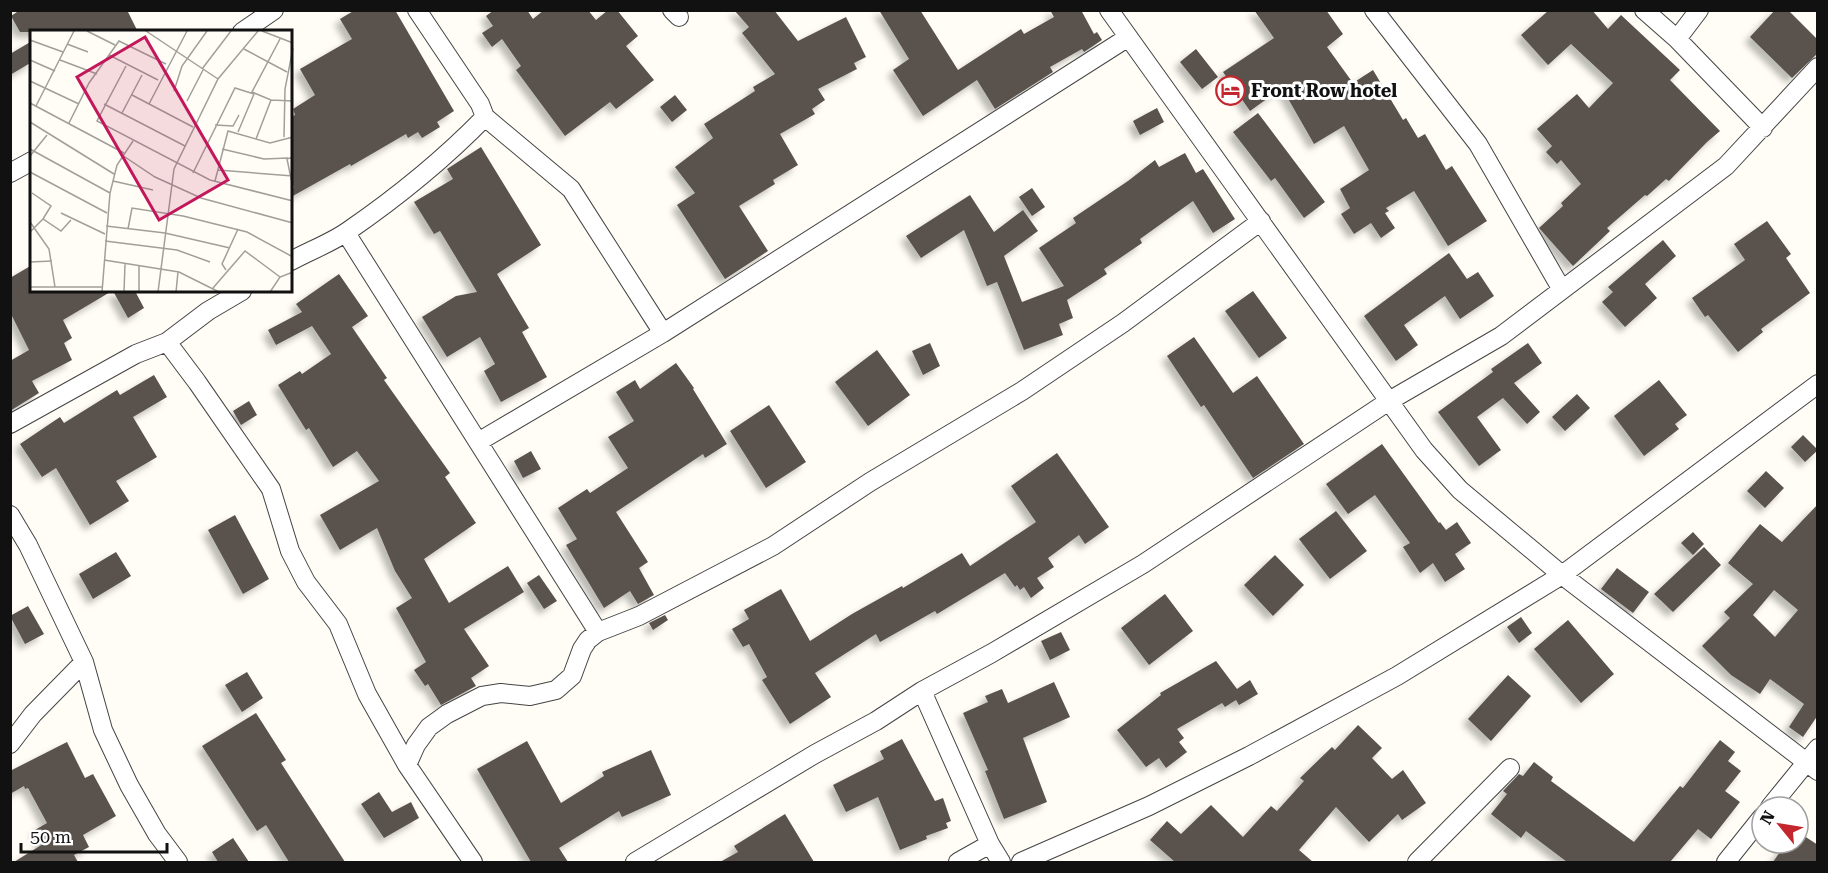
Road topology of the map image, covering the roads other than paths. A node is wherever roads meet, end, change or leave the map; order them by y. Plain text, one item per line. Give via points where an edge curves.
1 (274, 10) edge
2 (417, 10) edge
3 (1109, 10) edge
4 (1374, 10) edge
5 (1644, 10) edge
6 (1699, 10) edge
7 (245, 30) edge
8 (1127, 38) junction
9 (1677, 39) junction
10 (1818, 67) edge
11 (485, 117) junction
12 (1763, 128) junction
13 (30, 161) edge
14 (10, 173) edge
15 (1260, 221) junction
16 (346, 233) junction
17 (292, 260) edge
18 (1562, 290) junction
19 (240, 292) edge
20 (663, 333) junction
21 (167, 342) junction
22 (1818, 384) edge
23 (1389, 401) junction
24 (10, 424) edge
25 (478, 442) junction
26 (10, 515) edge
27 (1562, 575) junction
28 (598, 632) junction
29 (84, 662) junction
30 (922, 691) junction
31 (10, 744) edge
32 (1818, 748) edge
33 (407, 765) junction
34 (1811, 767) edge
35 (1510, 768) dead end
36 (1782, 795) edge
37 (1750, 832) edge
38 (990, 844) junction
39 (178, 862) edge
40 (473, 862) edge
41 (635, 862) edge
42 (958, 862) edge
43 (1001, 862) edge
44 (1021, 862) edge
45 (1417, 862) edge
46 (1726, 862) edge

1 - 7 street
2 - 11 street
3 - 8 street
4 - 18 street via 1478,144
5 - 9 street
6 - 9 street
8 - 15 street
8 - 20 street
9 - 12 street
10 - 12 street
11 - 16 street via 461,142
11 - 20 street via 571,189
12 - 18 street via 1726,166
13 - 14 street
15 - 23 street
15 - 28 street via 1123,323 1031,385 773,546 639,616
16 - 17 street
16 - 25 street
18 - 23 street via 1501,336
19 - 21 street
20 - 25 street
21 - 24 street via 136,354
21 - 33 street via 270,489 290,551 306,582 338,624 367,694
22 - 27 street
23 - 27 street via 1424,450 1460,490
23 - 30 street via 1143,564
25 - 28 street
26 - 29 street
27 - 34 street
27 - 44 street via 1397,676 1249,756 1149,806
28 - 33 street via 582,649 572,676 556,690 530,696 482,696 429,727
29 - 31 street via 33,714
29 - 39 street via 103,730 129,785
30 - 38 street
30 - 41 street
32 - 34 street
33 - 40 street
34 - 36 street
35 - 45 street
37 - 46 street
38 - 42 street
38 - 43 street

